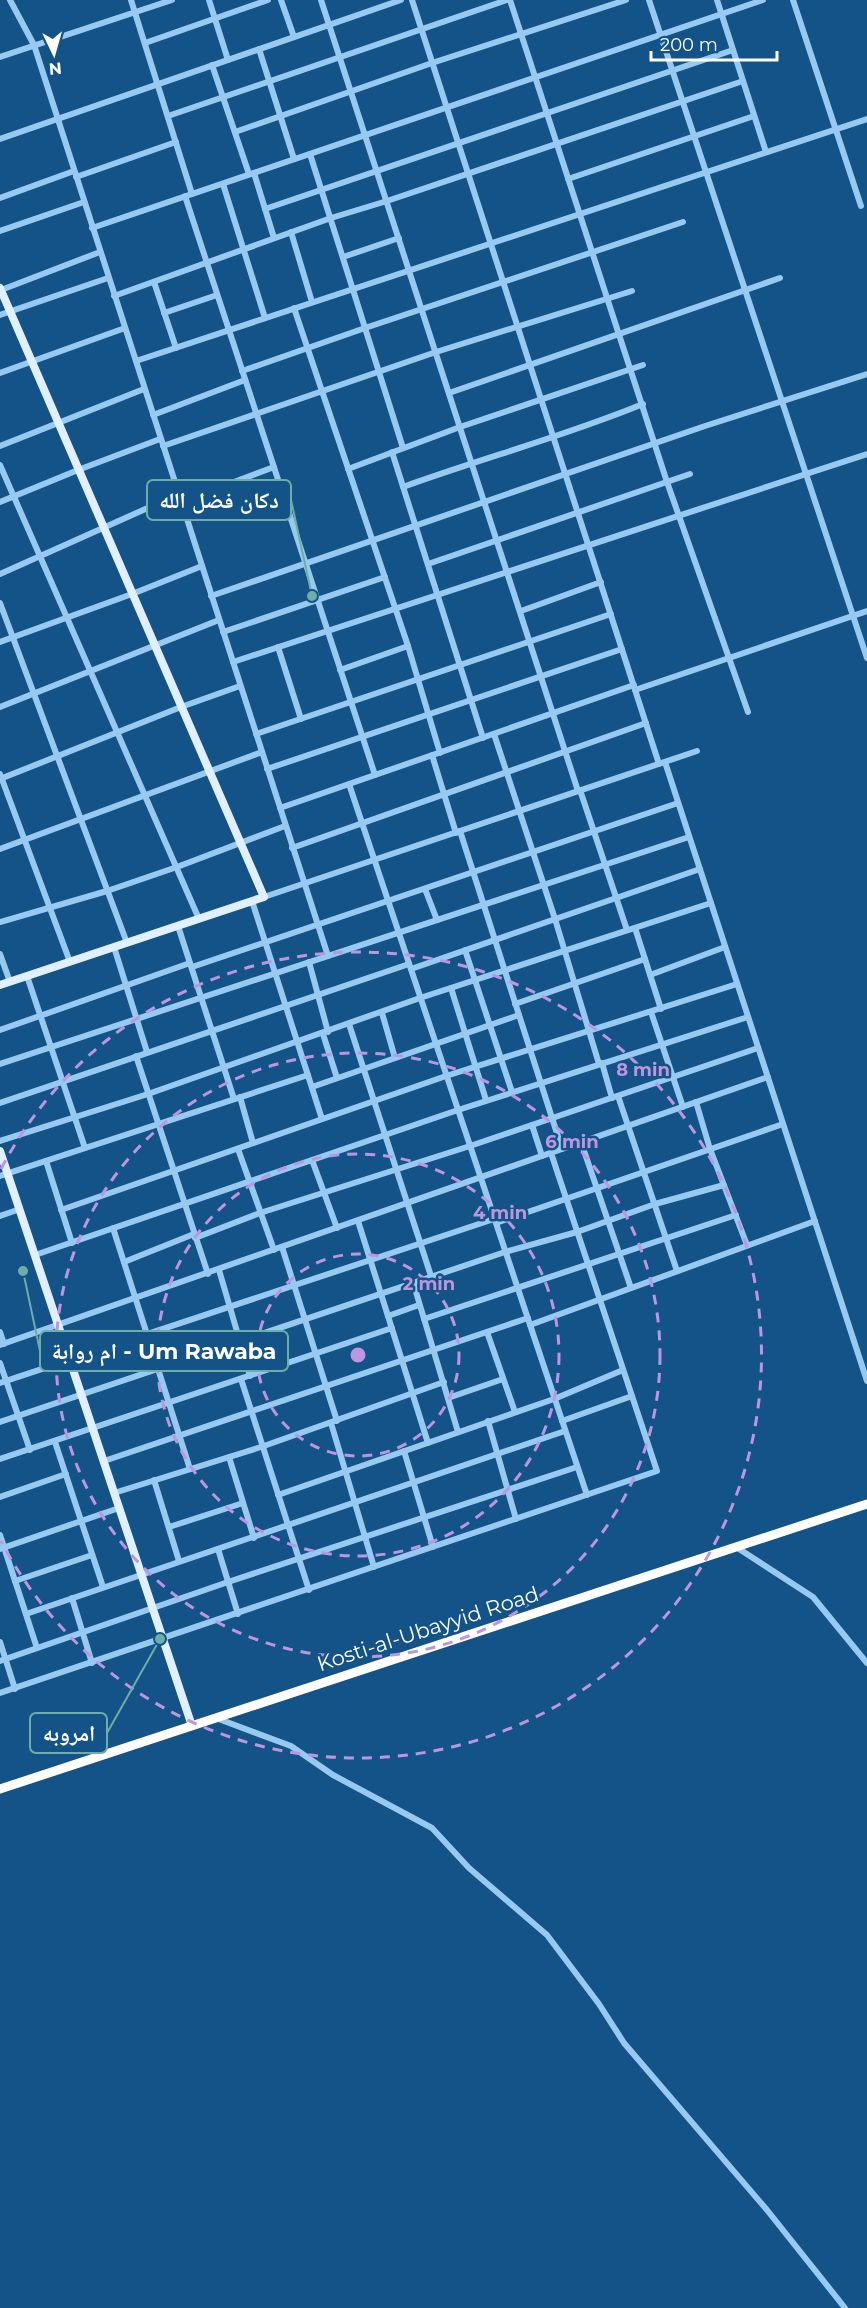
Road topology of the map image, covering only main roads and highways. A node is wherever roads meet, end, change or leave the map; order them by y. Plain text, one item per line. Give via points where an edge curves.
1 (0, 289) edge
2 (0, 985) edge
3 (0, 1150) edge
4 (4, 1175) edge
5 (867, 1504) edge
6 (192, 1726) junction
7 (0, 1789) edge

1 - 2 main road via 264,897
3 - 4 main road
4 - 6 main road via 20,1209
5 - 6 highway, Kosti-al-Ubayyid Road
6 - 7 highway, Kosti-al-Ubayyid Road

